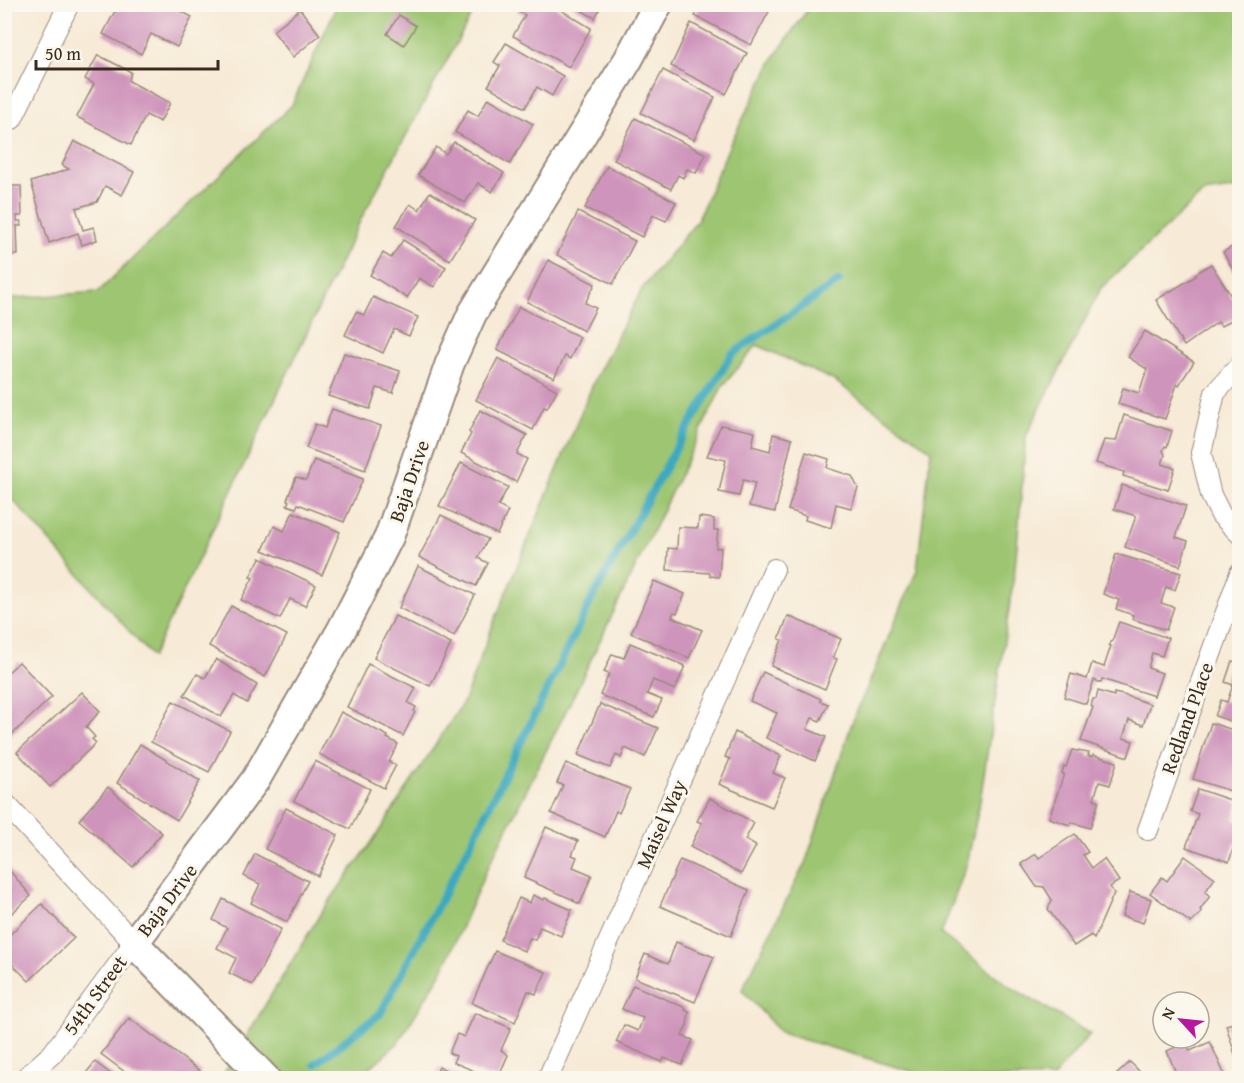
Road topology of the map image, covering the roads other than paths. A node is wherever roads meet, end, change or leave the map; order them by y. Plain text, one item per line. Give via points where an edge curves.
1 (69, 4) edge
2 (658, 4) edge
3 (8, 117) edge
4 (1239, 365) edge
5 (1239, 534) edge
6 (774, 569) dead end
7 (1239, 573) edge
8 (4, 802) edge
9 (1148, 830) dead end
10 (134, 943) junction
11 (25, 1078) edge
12 (265, 1078) edge
13 (548, 1078) edge

1 - 3 street
2 - 10 street, Baja Drive via 628,60 472,314 450,363 389,537 336,640 256,779
4 - 5 street via 1215,393 1201,453 1211,495 1221,515
6 - 13 street, Maisel Way
7 - 9 street, Redland Place
8 - 10 street
10 - 11 street, 54th Street via 52,1054
10 - 12 street, 54th Street

